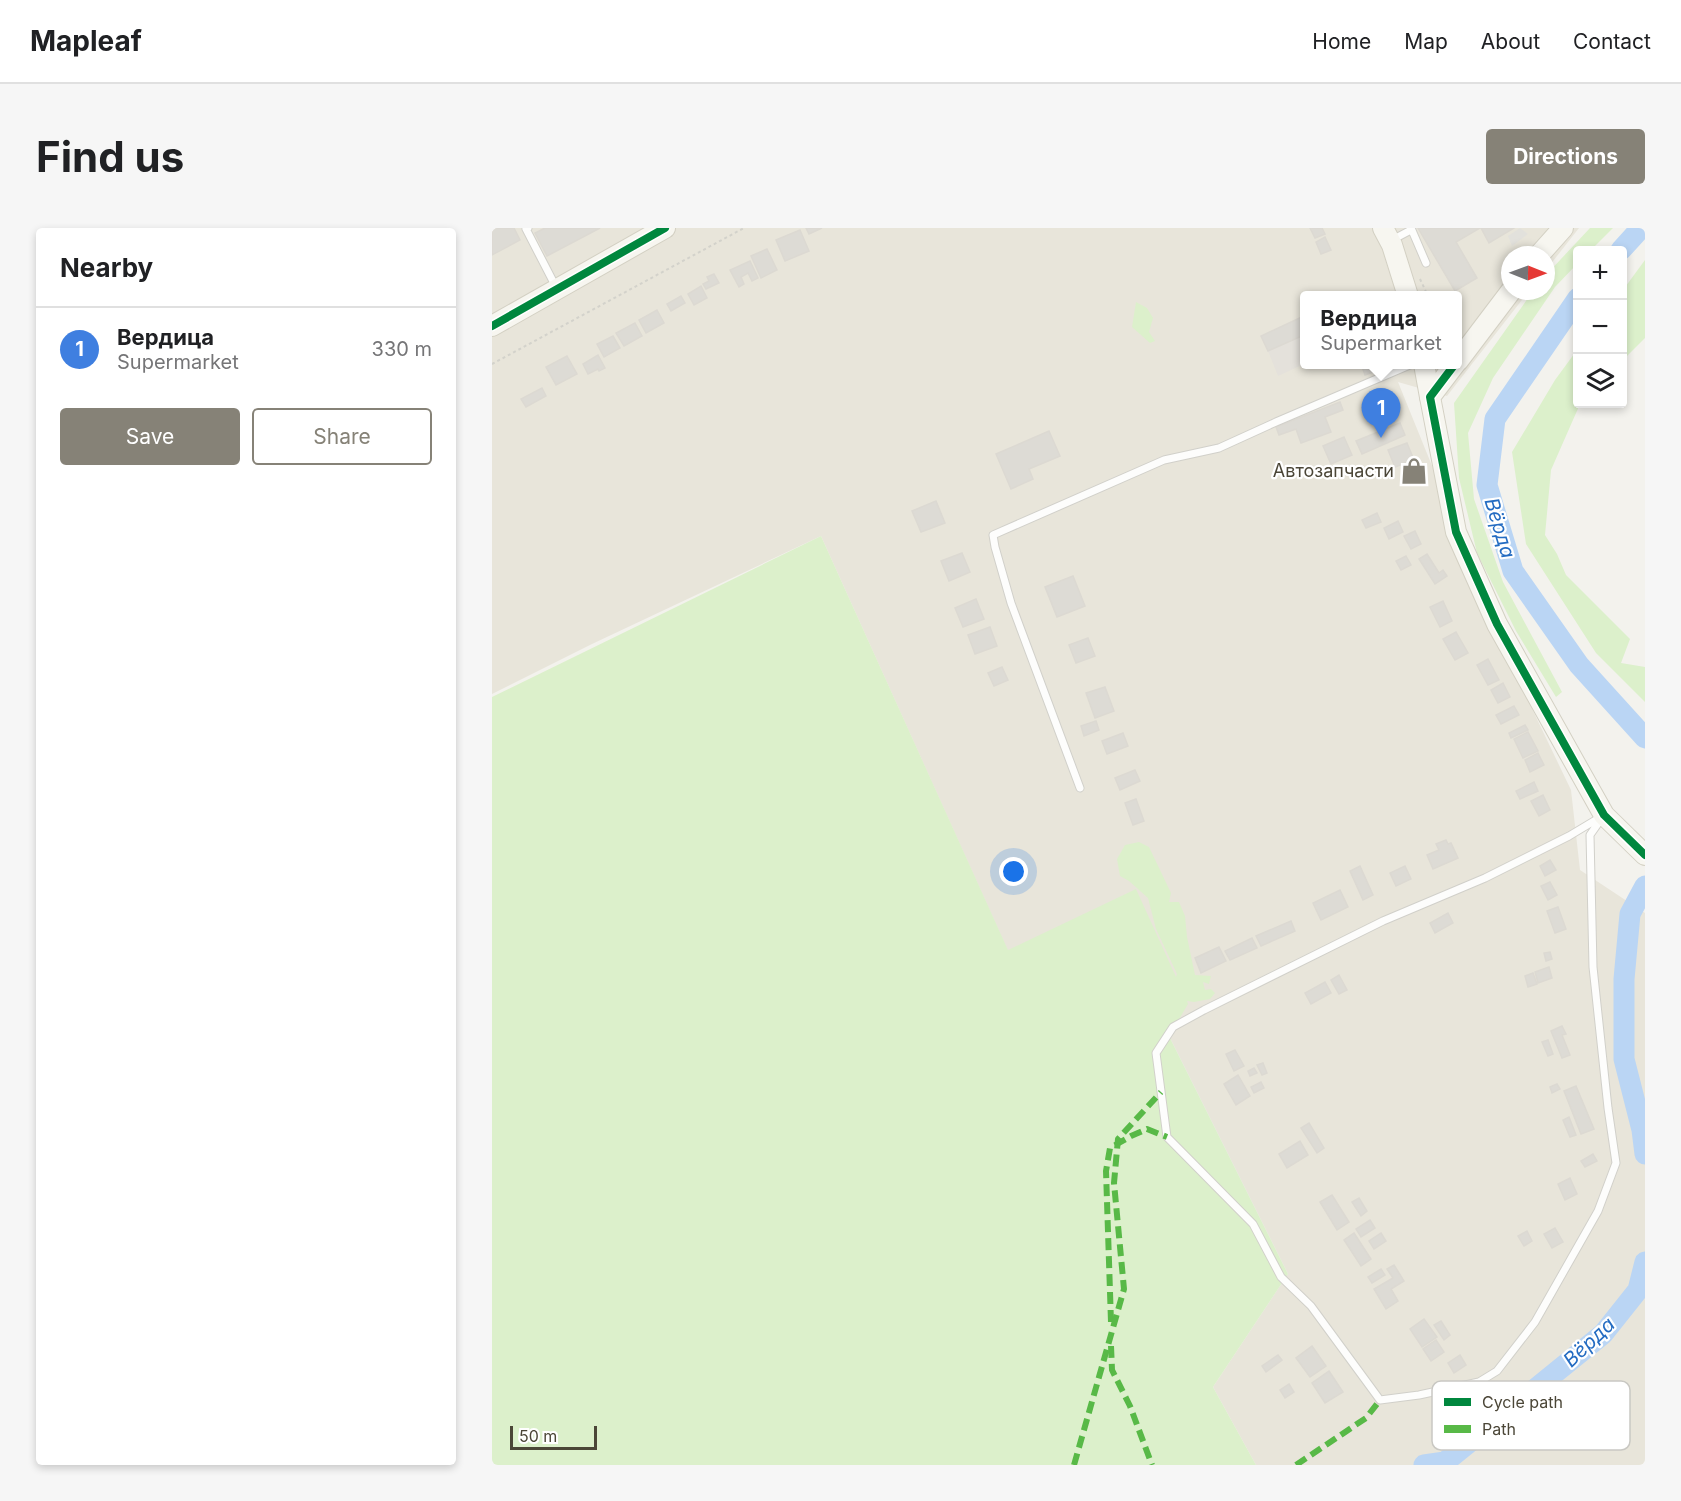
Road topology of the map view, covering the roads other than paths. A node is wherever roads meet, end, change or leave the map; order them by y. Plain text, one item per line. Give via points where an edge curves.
1 (528, 228) edge
2 (665, 228) edge
3 (1563, 228) edge
4 (1411, 229) edge
5 (1386, 235) edge
6 (1547, 246) edge
7 (1426, 263) dead end
8 (558, 289) junction
9 (1406, 291) edge
10 (1504, 300) edge
11 (492, 326) edge
12 (1462, 355) edge
13 (1400, 369) edge
14 (1425, 369) edge
15 (1451, 369) edge
16 (1430, 397) junction
17 (1080, 788) dead end
18 (1604, 815) junction
19 (1645, 855) edge
20 (1481, 1381) edge
21 (1432, 1392) edge

1 - 8 lane
2 - 8 street
3 - 6 street
4 - 5 lane
4 - 7 lane
5 - 9 street
8 - 11 street
10 - 12 street
13 - 17 lane via 1219,448 1164,460 993,535 1011,603
14 - 16 street
15 - 16 street
16 - 18 street via 1456,532 1497,624
18 - 19 street
18 - 20 lane via 1590,836 1593,967 1616,1163 1598,1211 1535,1322 1497,1371
18 - 21 lane via 1569,837 1383,921 1173,1027 1156,1053 1167,1137 1253,1224 1281,1277 1311,1306 1380,1400

